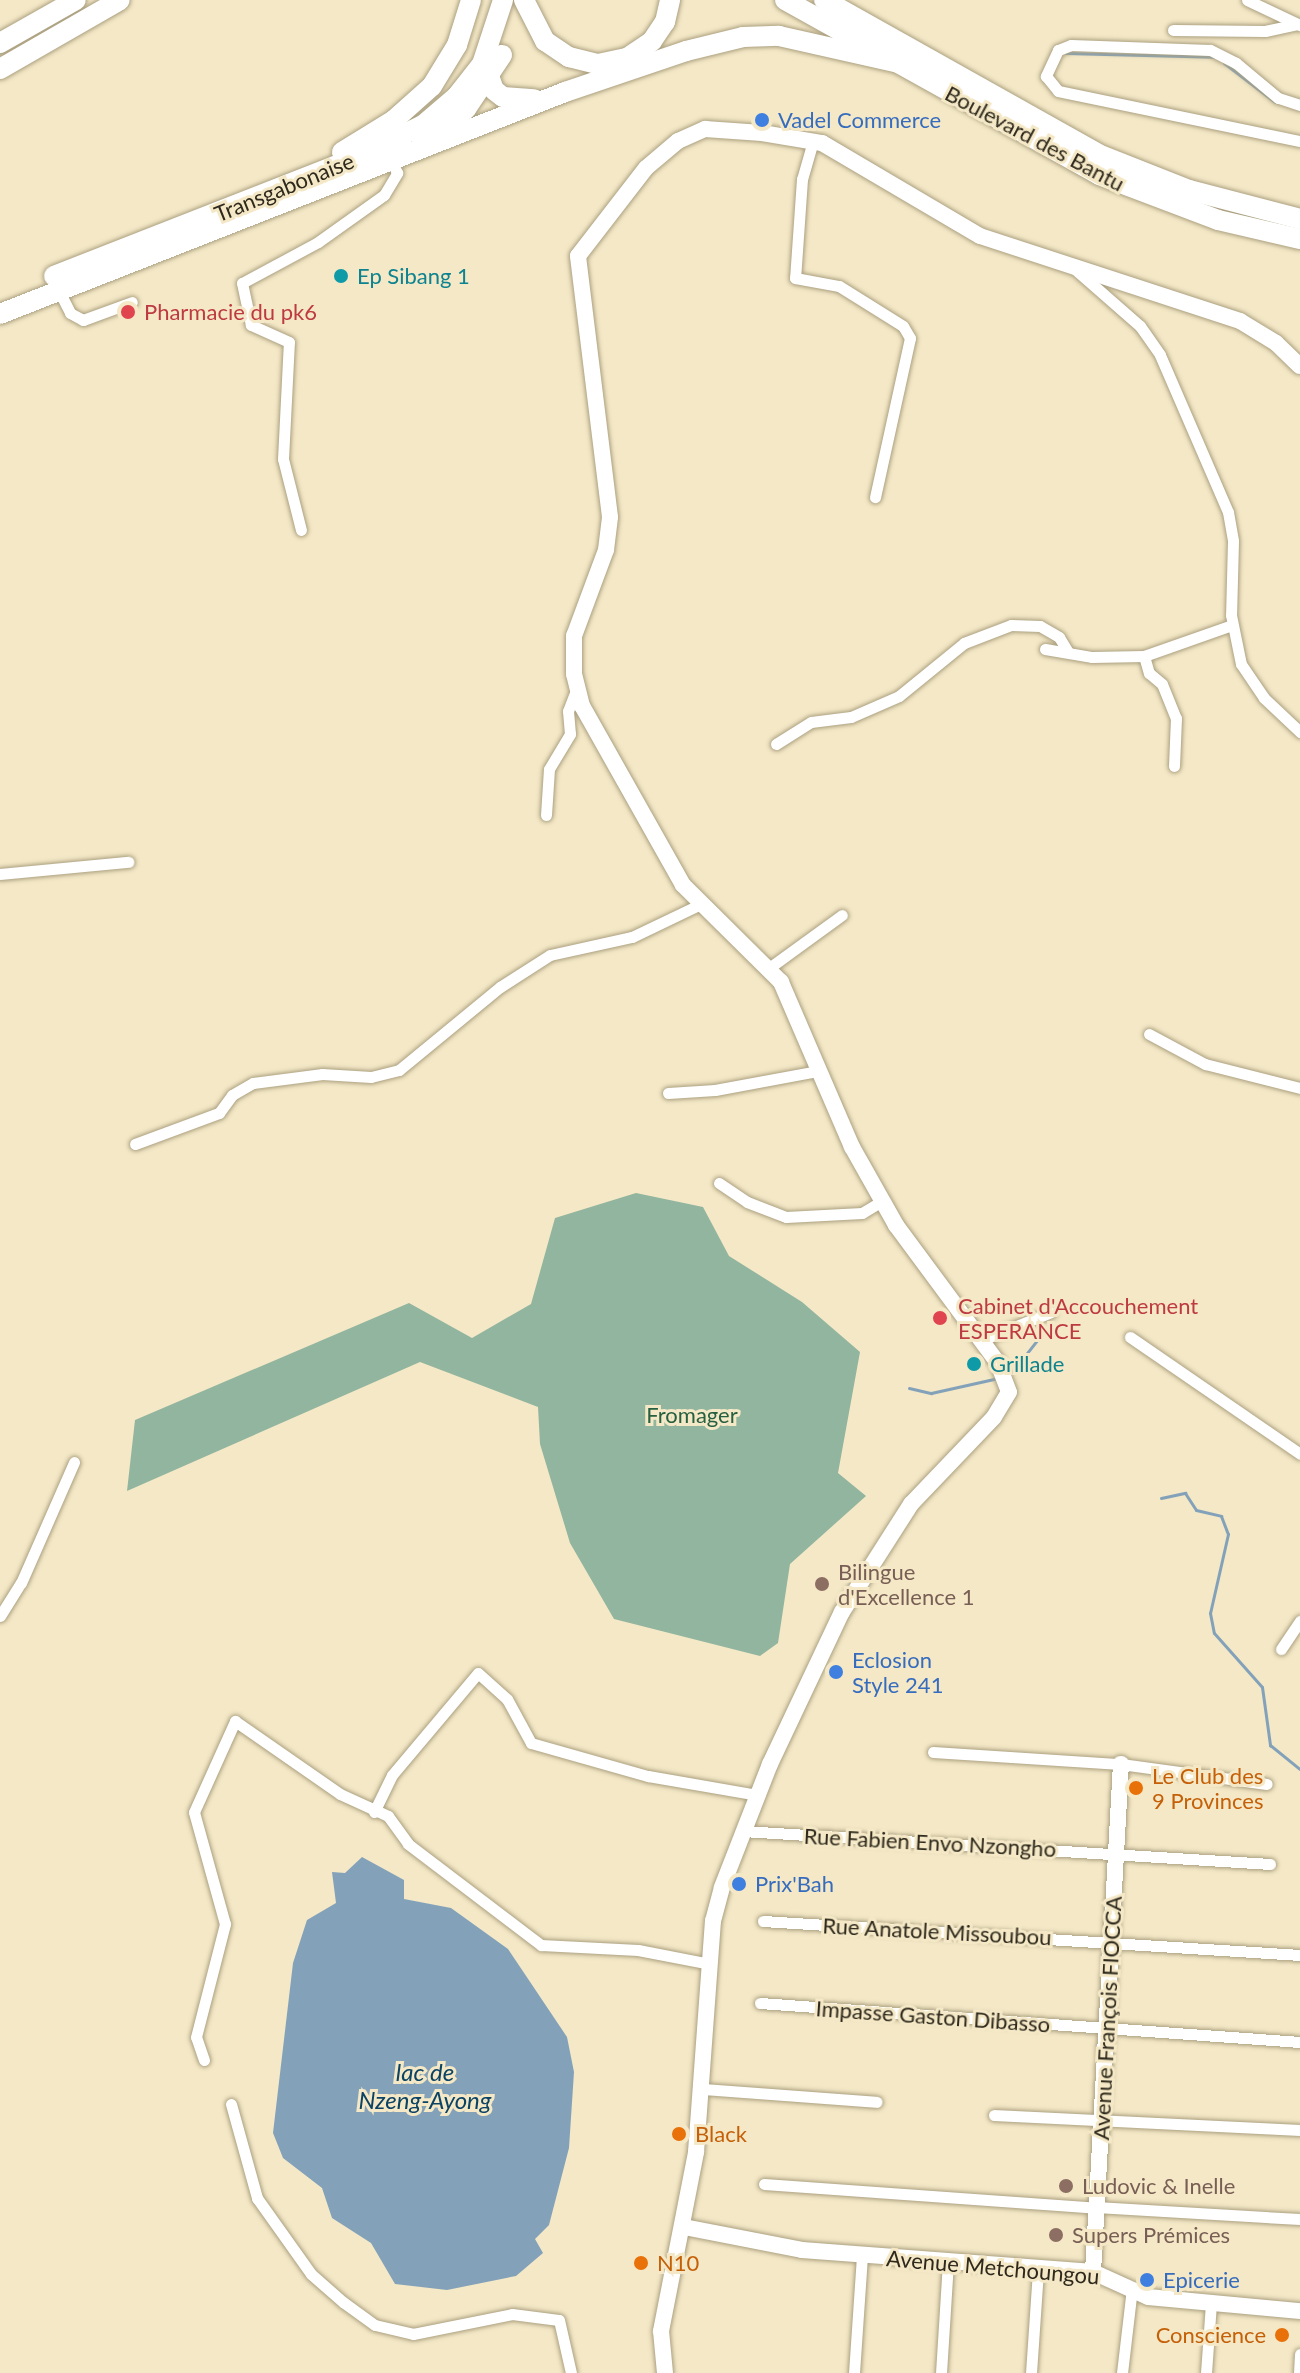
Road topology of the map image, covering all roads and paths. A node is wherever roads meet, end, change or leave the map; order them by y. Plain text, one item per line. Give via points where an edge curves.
1 (76, 0) edge
2 (128, 0) edge
3 (471, 0) edge
4 (524, 0) edge
5 (670, 0) edge
6 (785, 0) edge
7 (824, 0) edge
8 (835, 0) edge
9 (1247, 0) edge
10 (507, 2) edge
11 (112, 5) edge
12 (1299, 25) edge
13 (867, 26) junction
14 (1173, 30) dead end
15 (0, 43) edge
16 (899, 63) junction
17 (0, 69) edge
18 (489, 78) junction
19 (565, 92) junction
20 (1300, 105) edge
21 (813, 141) junction
22 (1300, 141) edge
23 (394, 157) junction
24 (287, 186) junction
25 (1300, 219) edge
26 (1300, 239) edge
27 (1071, 266) junction
28 (58, 289) junction
29 (0, 299) edge
30 (132, 302) dead end
31 (0, 314) edge
32 (1300, 366) edge
33 (875, 497) dead end
34 (301, 530) dead end
35 (1232, 625) junction
36 (1045, 649) dead end
37 (1068, 652) junction
38 (1144, 656) junction
39 (577, 688) junction
40 (1300, 732) edge
41 (776, 744) dead end
42 (1174, 766) dead end
43 (546, 815) dead end
44 (128, 862) dead end
45 (0, 874) edge
46 (701, 904) junction
47 (842, 915) dead end
48 (769, 968) junction
49 (1149, 1034) dead end
50 (818, 1071) junction
51 (1300, 1088) edge
52 (668, 1093) dead end
53 (135, 1144) dead end
54 (719, 1183) dead end
55 (882, 1201) junction
56 (1051, 1312) dead end
57 (1130, 1337) dead end
58 (982, 1340) junction
59 (1300, 1454) edge
60 (74, 1462) dead end
61 (0, 1616) edge
62 (1300, 1621) edge
63 (1281, 1649) dead end
64 (933, 1752) dead end
65 (1121, 1764) junction
66 (1267, 1784) dead end
67 (758, 1795) junction
68 (374, 1812) junction
69 (743, 1831) junction
70 (1116, 1852) junction
71 (1270, 1864) dead end
72 (763, 1921) dead end
73 (1112, 1941) junction
74 (1300, 1955) edge
75 (710, 1964) junction
76 (760, 2003) dead end
77 (1106, 2029) junction
78 (1300, 2042) edge
79 (204, 2060) dead end
80 (702, 2089) junction
81 (877, 2102) dead end
82 (231, 2104) dead end
83 (994, 2115) dead end
84 (1102, 2117) junction
85 (1300, 2130) edge
86 (764, 2184) dead end
87 (1096, 2208) junction
88 (1300, 2219) edge
89 (684, 2227) junction
90 (862, 2256) junction
91 (948, 2263) junction
92 (1038, 2269) junction
93 (1093, 2272) junction
94 (1132, 2288) junction
95 (1211, 2303) junction
96 (1300, 2311) edge
97 (1300, 2354) edge
98 (571, 2373) edge
99 (665, 2373) edge
100 (854, 2373) edge
101 (941, 2373) edge
102 (1031, 2373) edge
103 (1122, 2373) edge
104 (1206, 2373) edge
105 (1299, 2373) edge

1 - 15 highway
2 - 11 highway
3 - 24 highway via 446,67 414,105
4 - 5 highway via 545,41 569,57 598,64 627,58 652,41 665,22
6 - 16 highway, Boulevard des Bantu
7 - 13 highway, Boulevard des Bantu
8 - 13 highway
9 - 12 street
10 - 18 highway
10 - 24 highway, Transgabonaise via 482,64 444,109 391,144
11 - 17 highway
12 - 14 street via 1265,31
13 - 25 highway, Boulevard des Bantu via 1098,154 1189,190
16 - 19 highway via 874,61 806,39 743,37
16 - 26 highway, Boulevard des Bantu via 1028,138 1133,190 1218,220
18 - 19 highway via 494,90 509,100
18 - 23 highway, Transgabonaise via 450,123
19 - 23 highway via 438,145
20 - 22 street via 1278,98 1236,63 1210,50 1071,45 1058,50 1046,76 1058,91
21 - 27 street via 958,227
21 - 33 street via 802,179 795,278 839,286 903,326 910,338
21 - 39 street via 727,129 688,134 653,161 581,249 577,272 610,517 606,550 574,636
23 - 28 highway, Transgabonaise
23 - 34 street via 397,173 384,195 309,247 242,283 251,325 289,342 283,459
24 - 29 highway, Transgabonaise
27 - 32 street via 1240,321
27 - 35 street via 1147,334 1172,381 1228,512
28 - 30 street via 70,313 83,320
28 - 31 highway, Transgabonaise
35 - 38 street
35 - 40 street via 1247,676
36 - 37 street
37 - 38 street
37 - 41 street via 1059,637 1040,626 1011,625 964,643 899,696 851,717 811,722
38 - 42 street via 1176,718
39 - 43 street via 568,711 570,734 549,769
39 - 46 street via 591,725 626,779 664,856
44 - 45 street
46 - 48 street
46 - 53 street via 632,937 550,955 500,987 399,1070 371,1077 322,1074 253,1083 232,1095 219,1113
47 - 48 street
48 - 50 street via 793,1004
49 - 51 street via 1205,1064
50 - 52 street
50 - 55 street
54 - 55 street via 747,1202 786,1217 862,1213
55 - 58 street
56 - 58 street
57 - 59 street
58 - 67 street via 1007,1381 1006,1401 911,1504 867,1571 815,1665
60 - 61 street via 21,1583
62 - 63 street
64 - 65 street
65 - 66 street
65 - 70 street, Avenue François FIOCCA
67 - 68 street via 691,1779 648,1776 531,1743 507,1699 478,1673 392,1775
67 - 69 street
68 - 75 street via 388,1816 408,1844 541,1945 638,1950
68 - 79 street via 235,1721 194,1812 225,1924 196,2037
69 - 70 street, Rue Fabien Envo Nzongho
69 - 75 street via 713,1921
70 - 71 street, Rue Fabien Envo Nzongho
70 - 73 street, Avenue François FIOCCA
72 - 73 street, Rue Anatole Missoubou
73 - 74 street, Rue Anatole Missoubou
73 - 77 street, Avenue François FIOCCA
75 - 80 street
76 - 77 street, Impasse Gaston Dibasso
77 - 78 street, Impasse Gaston Dibasso
77 - 84 street, Avenue François FIOCCA
80 - 81 street
80 - 89 street
82 - 98 street via 257,2198 305,2267 343,2302 375,2325 413,2334 512,2314 559,2320
83 - 84 street
84 - 85 street
84 - 87 street, Avenue François FIOCCA
86 - 87 street
87 - 88 street
87 - 93 street, Avenue François FIOCCA
89 - 90 street, Avenue Metchoungou via 776,2247
89 - 99 street via 662,2319
90 - 91 street, Avenue Metchoungou
90 - 100 street
91 - 92 street, Avenue Metchoungou
91 - 101 street
92 - 93 street, Avenue Metchoungou
92 - 102 street
93 - 94 street, Avenue Metchoungou
94 - 95 street, Avenue Metchoungou via 1148,2297
94 - 103 street
95 - 96 street, Avenue Metchoungou
95 - 104 street
97 - 105 street

